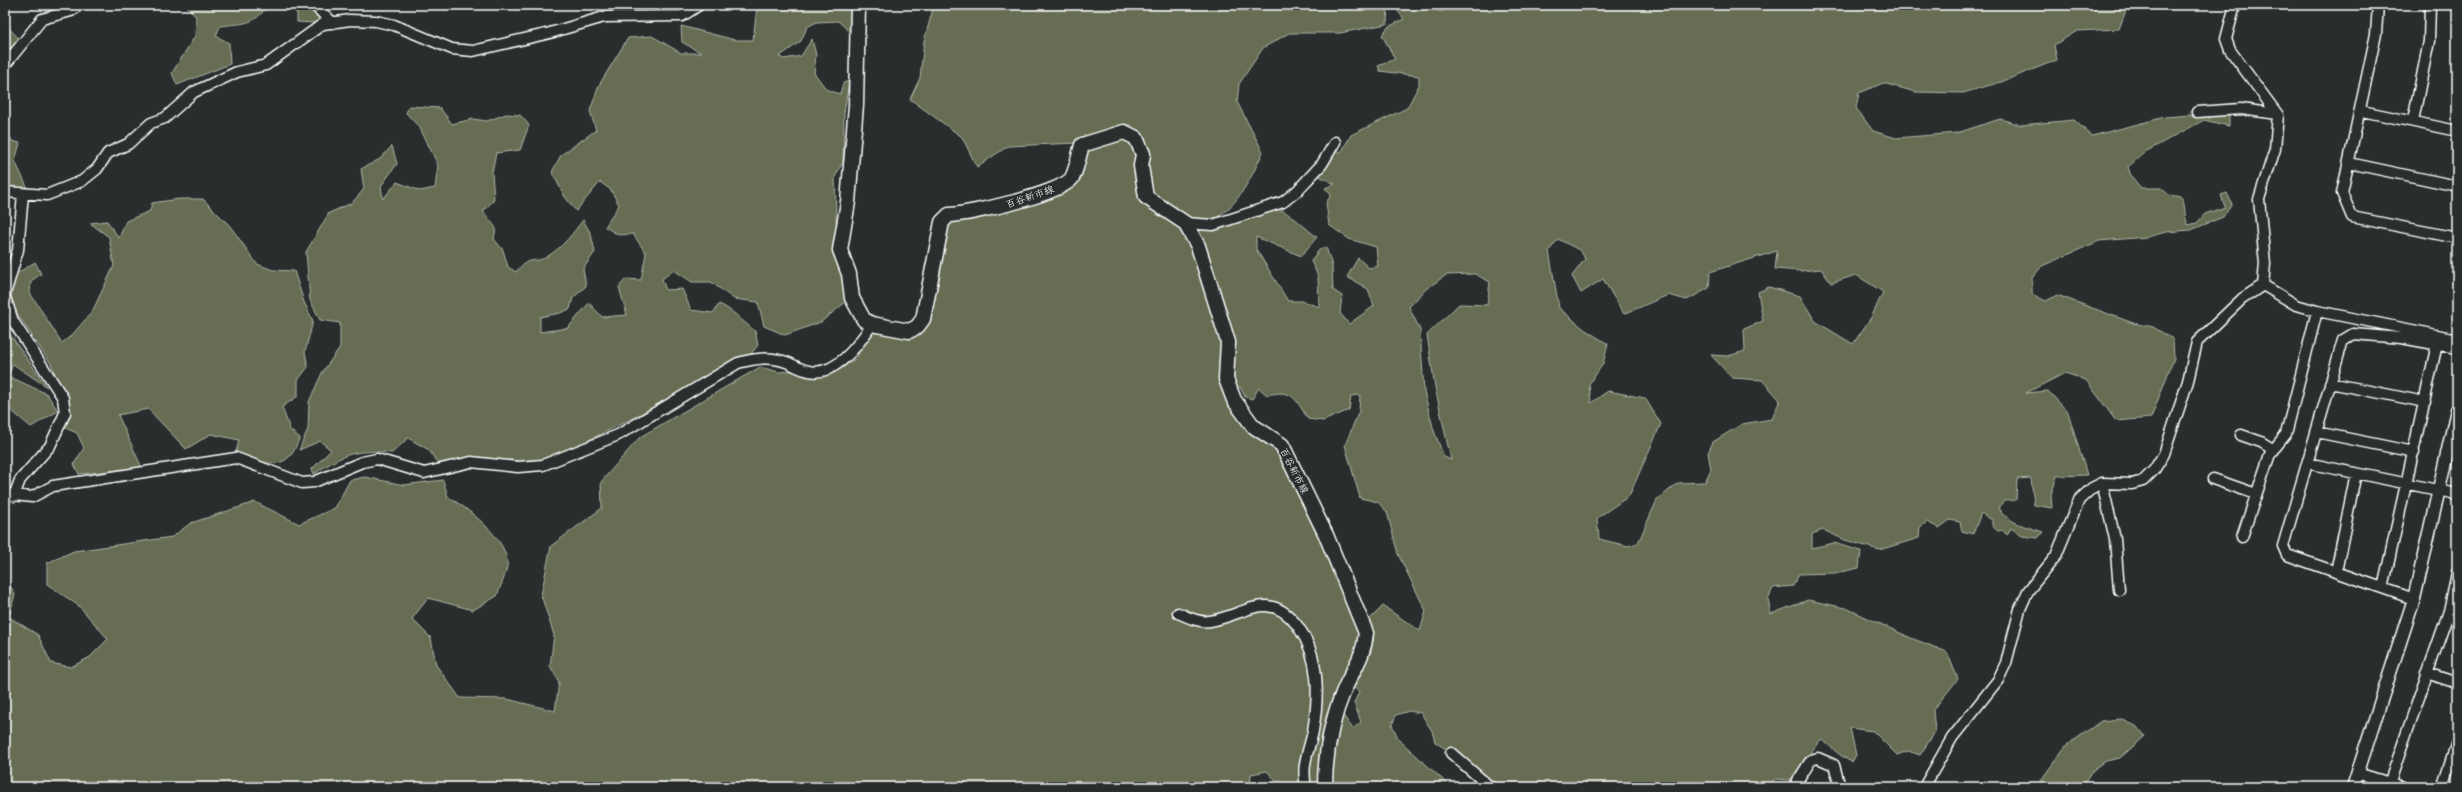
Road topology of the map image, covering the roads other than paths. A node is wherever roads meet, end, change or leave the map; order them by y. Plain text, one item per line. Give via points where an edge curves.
1 (79, 5) edge
2 (314, 5) edge
3 (699, 5) edge
4 (858, 5) edge
5 (2234, 5) edge
6 (2378, 5) edge
7 (2430, 5) edge
8 (333, 23) junction
9 (5, 65) edge
10 (2362, 111) junction
11 (2197, 112) dead end
12 (2277, 114) junction
13 (2413, 121) junction
14 (2457, 131) edge
15 (1335, 142) dead end
16 (2349, 163) junction
17 (2457, 186) edge
18 (5, 192) edge
19 (23, 194) junction
20 (1185, 223) junction
21 (2457, 238) edge
22 (2263, 285) junction
23 (5, 294) edge
24 (5, 297) edge
25 (2316, 311) junction
26 (872, 324) junction
27 (2457, 339) edge
28 (2437, 344) junction
29 (2457, 348) edge
30 (2330, 383) junction
31 (2425, 402) junction
32 (2457, 410) edge
33 (2316, 432) junction
34 (2241, 435) dead end
35 (2274, 450) junction
36 (2414, 452) junction
37 (2307, 463) junction
38 (2356, 473) junction
39 (2213, 479) dead end
40 (2102, 483) junction
41 (2408, 483) junction
42 (2439, 490) junction
43 (2256, 494) junction
44 (2457, 494) edge
45 (10, 495) edge
46 (2242, 537) dead end
47 (2336, 572) junction
48 (2457, 573) edge
49 (2383, 588) junction
50 (2119, 590) dead end
51 (2414, 599) junction
52 (2453, 612) edge
53 (1178, 613) dead end
54 (2427, 674) junction
55 (2457, 683) edge
56 (2457, 742) edge
57 (1451, 753) dead end
58 (2357, 773) junction
59 (2388, 785) edge
60 (1306, 787) edge
61 (1325, 787) edge
62 (1490, 787) edge
63 (1794, 787) edge
64 (1840, 787) edge
65 (1924, 787) edge
66 (2352, 787) edge
67 (2403, 787) edge
68 (2442, 787) edge

1 - 9 street via 71,11 42,19
2 - 8 street
3 - 8 street via 682,16 604,17 473,51 452,49 394,25 350,20
4 - 26 main road via 856,105 848,202 840,250 849,274 852,298 864,320
5 - 12 street via 2226,39 2230,50
6 - 10 street via 2376,34
7 - 13 street via 2429,41
8 - 19 street via 323,24 266,66 237,72 194,92 165,118 151,123 128,144 108,153 97,169 82,181 47,195
10 - 13 street
10 - 16 street
11 - 12 street via 2241,109
12 - 22 street via 2275,149 2260,200 2266,264
13 - 14 street
15 - 20 street via 1322,164 1283,202 1213,225
16 - 17 street
16 - 21 street via 2342,193 2352,217
18 - 19 street
19 - 23 street via 18,250
20 - 26 main road, 百谷新市線 via 1146,197 1141,166 1144,154 1136,138 1124,132 1082,145 1071,178 1062,186 1006,205 949,215 942,222 923,319 918,327 909,331
20 - 61 main road, 百谷新市線 via 1198,246 1221,313 1228,342 1226,379 1234,400 1253,426 1282,445 1326,535 1366,633 1364,650 1344,691 1328,741
22 - 25 street via 2296,305
22 - 40 street via 2242,299 2197,342 2188,381 2164,454 2154,470 2143,481 2132,484
24 - 45 street via 13,321 63,398 66,413 50,446
25 - 27 street
25 - 35 street via 2286,434
26 - 45 street via 845,360 810,372 779,360 758,357 738,363 618,435 543,466 518,467 471,462 424,473 377,459 362,462 314,482 302,483 236,458 53,486 32,497
28 - 29 street
28 - 30 street via 2353,334 2343,340
28 - 31 street
30 - 31 street
30 - 33 street
31 - 36 street
32 - 42 street
33 - 36 street
33 - 37 street
34 - 35 street
35 - 43 street via 2270,454
36 - 41 street
37 - 38 street
37 - 47 street via 2283,546 2287,555
38 - 41 street
38 - 47 street
39 - 43 street
40 - 50 street via 2115,539
40 - 65 street via 2079,500 2056,556 2028,591 2020,609 2006,663 1998,680 1952,738
41 - 42 street
41 - 49 street
42 - 44 street
42 - 51 street
43 - 46 street
47 - 49 street
48 - 52 street
49 - 51 street
51 - 58 street
52 - 54 street
53 - 60 street via 1209,622 1262,605 1288,614 1294,621 1308,641 1315,660 1316,697 1313,732 1304,760
54 - 55 street
54 - 59 street
56 - 68 street
57 - 62 street
58 - 59 street
58 - 66 street
59 - 67 street
63 - 64 street via 1811,760 1818,758 1834,765

